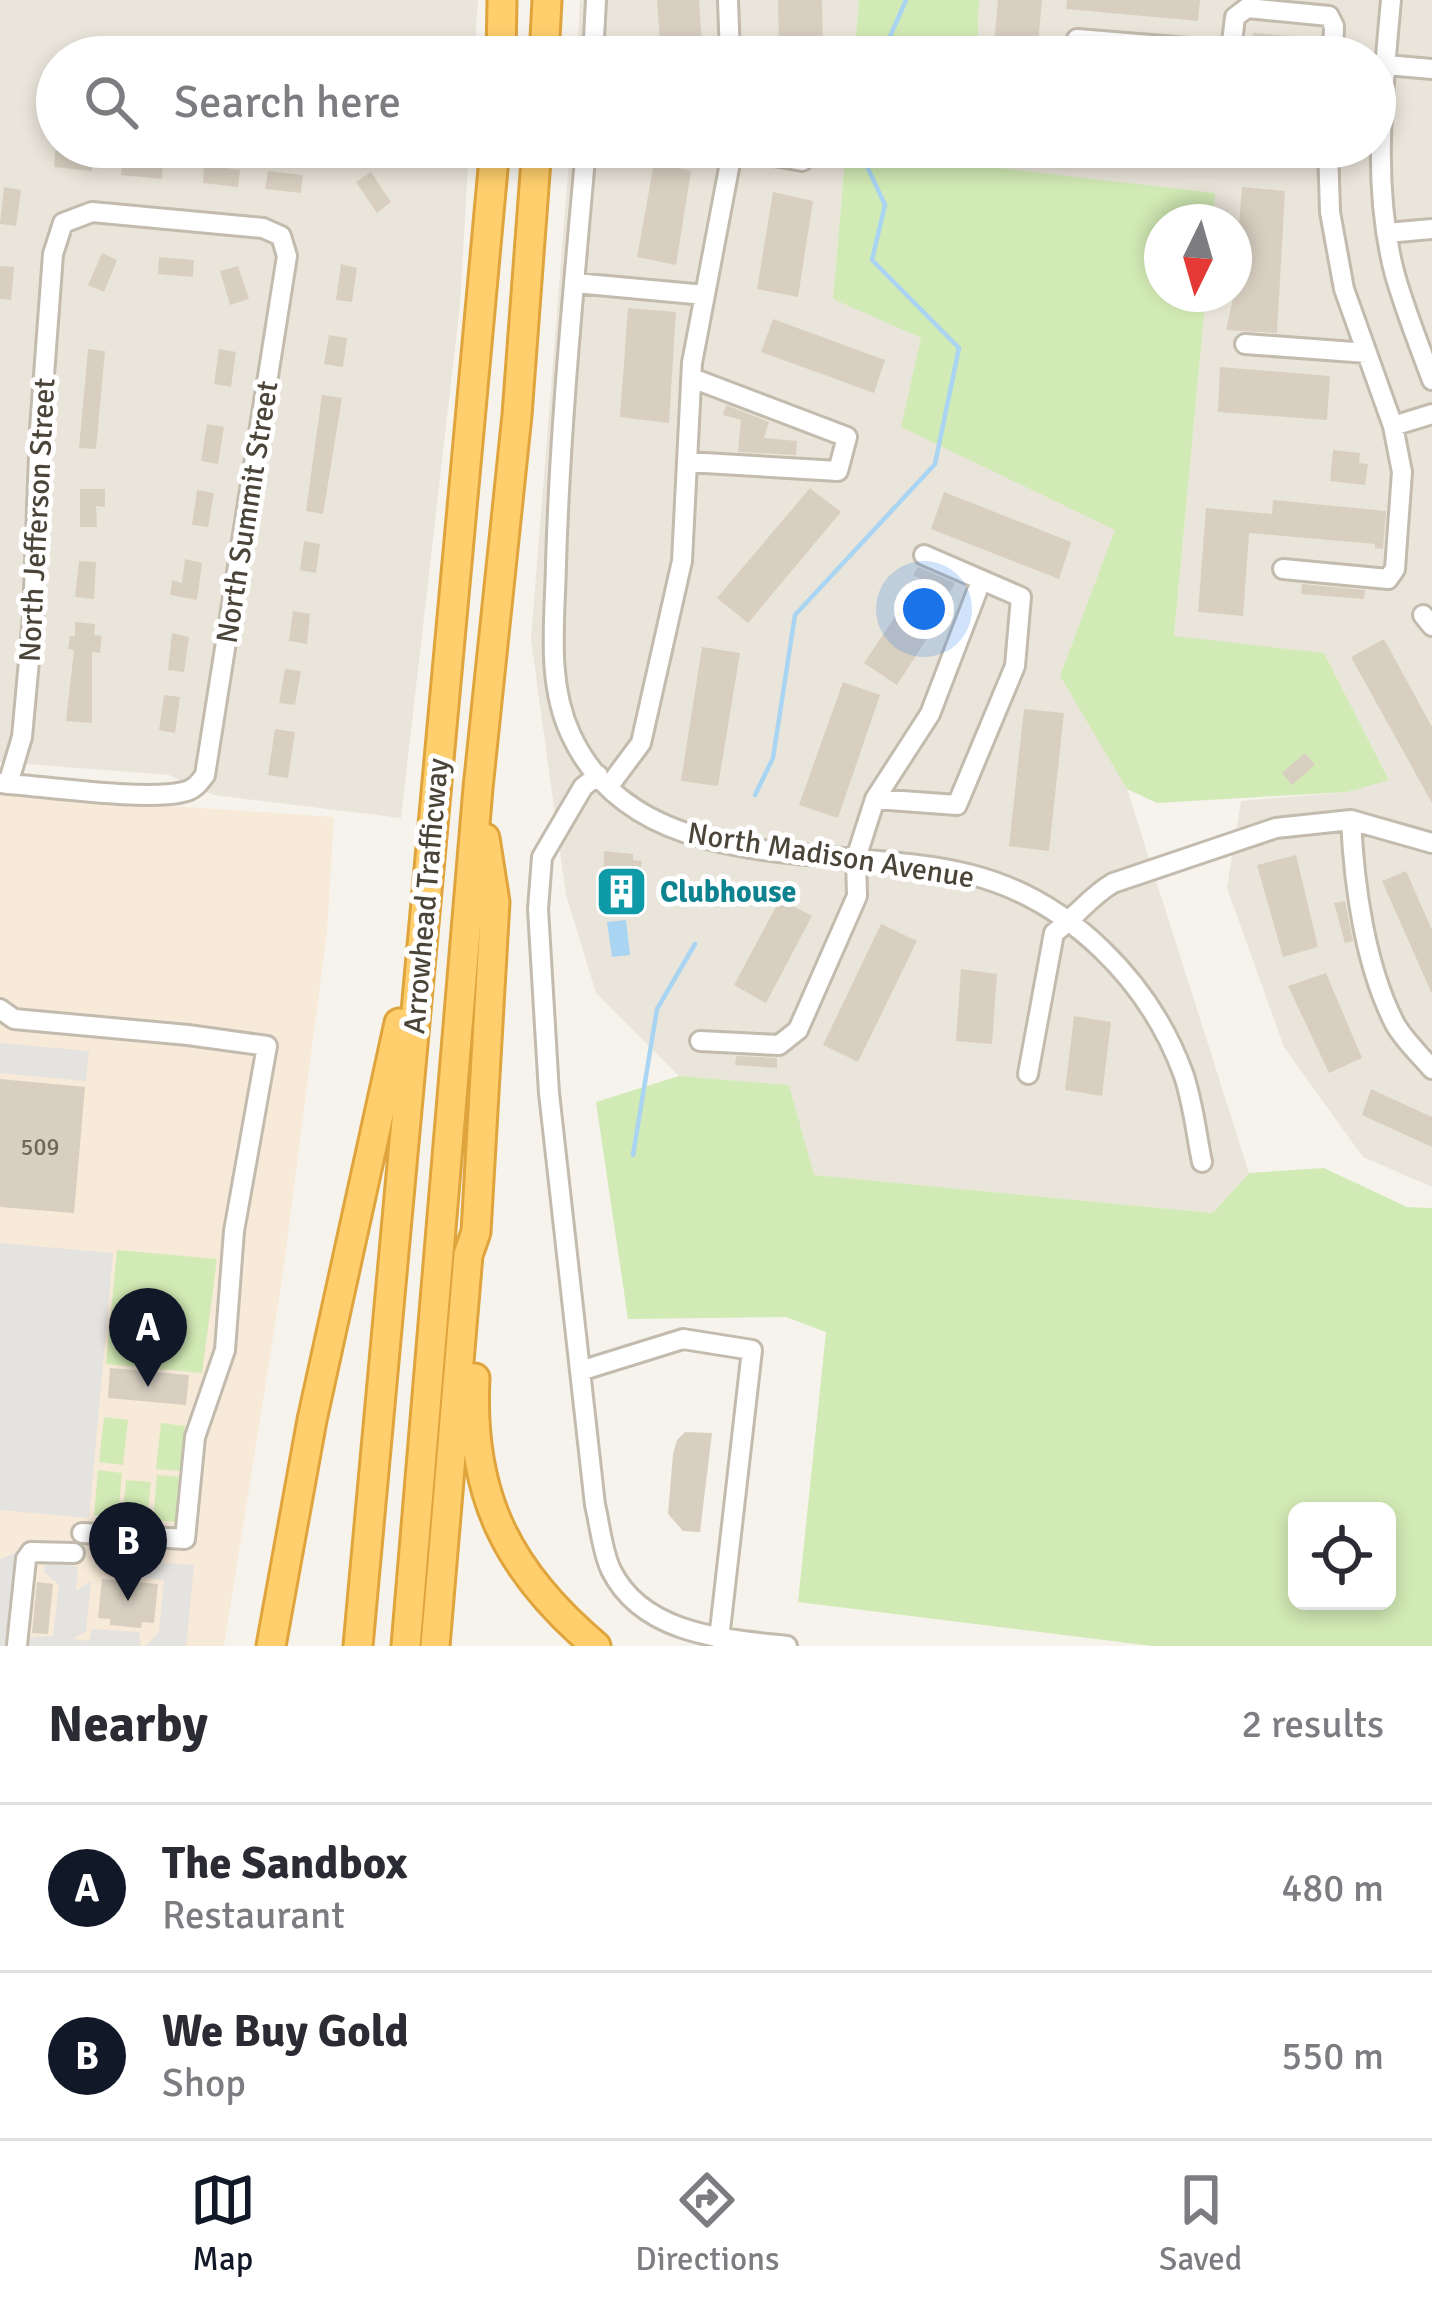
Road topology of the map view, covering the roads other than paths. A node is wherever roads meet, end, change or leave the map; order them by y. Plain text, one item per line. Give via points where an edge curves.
1 (502, 0) edge
2 (548, 0) edge
3 (596, 0) edge
4 (728, 0) edge
5 (1391, 0) edge
6 (501, 36) edge
7 (545, 36) edge
8 (594, 36) edge
9 (729, 36) edge
10 (1233, 36) edge
11 (1334, 36) edge
12 (1385, 36) edge
13 (1396, 66) edge
14 (1432, 69) edge
15 (493, 168) edge
16 (535, 168) edge
17 (584, 168) edge
18 (729, 168) edge
19 (1329, 168) edge
20 (1381, 168) edge
21 (1432, 230) edge
22 (1387, 233) junction
23 (280, 236) joint
24 (574, 283) junction
25 (705, 295) junction
26 (1245, 344) dead end
27 (1366, 352) junction
28 (692, 378) junction
29 (1432, 380) edge
30 (1432, 414) edge
31 (1393, 427) junction
32 (687, 462) junction
33 (925, 555) dead end
34 (1283, 569) dead end
35 (980, 580) junction
36 (603, 780) junction
37 (4, 783) edge
38 (478, 788) junction
39 (875, 800) junction
40 (1351, 820) junction
41 (1432, 843) edge
42 (856, 858) junction
43 (423, 920) junction
44 (1069, 922) junction
45 (0, 1009) edge
46 (700, 1041) dead end
47 (1432, 1069) edge
48 (1028, 1074) dead end
49 (1202, 1162) dead end
50 (476, 1232) junction
51 (580, 1371) junction
52 (82, 1533) dead end
53 (74, 1553) dead end
54 (719, 1639) junction
55 (17, 1645) edge
56 (271, 1646) edge
57 (358, 1646) edge
58 (406, 1646) edge
59 (435, 1646) edge
60 (596, 1646) edge
61 (787, 1646) edge

1 - 6 highway
2 - 7 highway
3 - 8 street
4 - 9 street
5 - 12 street
10 - 11 street via 1235,17 1247,8 1329,16
13 - 14 street
15 - 43 highway, Arrowhead Trafficway
16 - 38 highway, Arrowhead Trafficway
17 - 24 street, North Madison Avenue
18 - 25 street
19 - 27 street via 1344,289
20 - 22 street
21 - 22 street
22 - 29 street
23 - 37 street, North Summit Street via 286,256 210,758 197,786 170,794
23 - 37 street, North Jefferson Street via 92,212 63,223 53,254 22,737
24 - 25 street
24 - 36 street, North Madison Avenue via 553,672 570,734
25 - 28 street
26 - 27 street
27 - 31 street
28 - 32 street
28 - 32 street via 848,437 838,471
30 - 31 street
31 - 34 street via 1402,472 1388,579
32 - 36 street via 682,561 640,743
33 - 35 street
35 - 39 street via 930,714
35 - 39 street via 1021,597 1015,666 957,805
36 - 42 street, North Madison Avenue via 647,817 691,837
36 - 51 street via 584,787 542,856 538,909
38 - 50 highway via 495,902
38 - 58 highway, Arrowhead Trafficway
39 - 42 street
40 - 41 street
40 - 44 street via 1276,828 1113,883
40 - 47 street via 1367,944 1396,1026
42 - 44 street, North Madison Avenue via 972,875
42 - 46 street via 857,896 798,1030 779,1045
43 - 56 highway via 312,1420
43 - 57 highway, Arrowhead Trafficway
44 - 48 street via 1048,950
44 - 49 street, North Madison Avenue via 1151,1008 1184,1075
45 - 52 street via 14,1019 267,1046 234,1231 225,1350 195,1437 185,1538
50 - 59 highway
50 - 60 highway via 472,1430 483,1486 524,1570
51 - 54 street via 610,1568 650,1612
51 - 54 street via 683,1339 752,1350
53 - 55 street via 31,1552 26,1559
54 - 61 street

